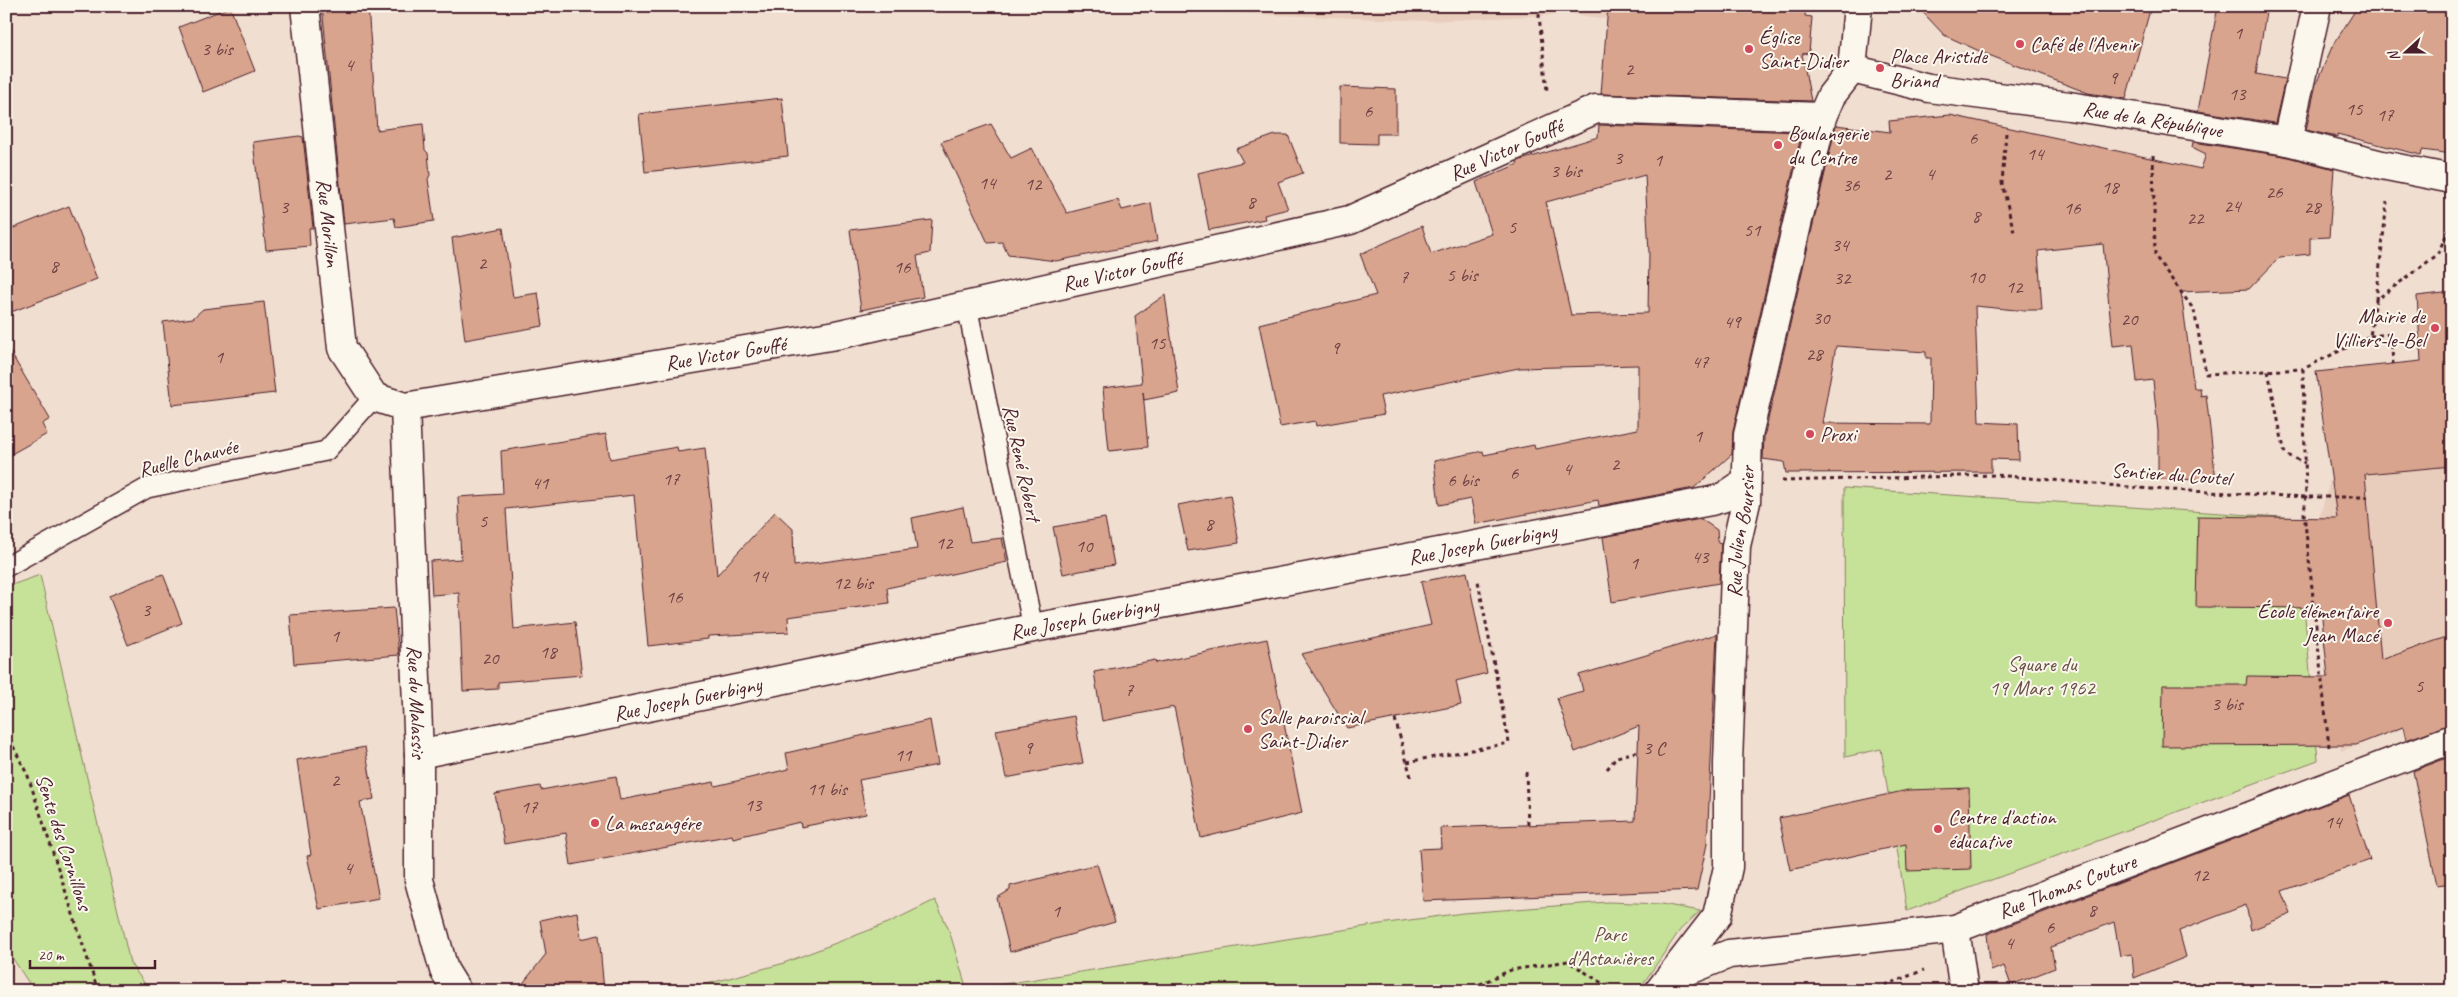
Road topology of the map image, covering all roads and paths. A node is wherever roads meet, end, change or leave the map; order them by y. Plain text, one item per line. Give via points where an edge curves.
1 (305, 6) edge
2 (1538, 6) edge
3 (1858, 6) edge
4 (2317, 6) edge
5 (1852, 69) junction
6 (2009, 100) junction
7 (1822, 117) junction
8 (2152, 119) junction
9 (1551, 129) junction
10 (2287, 141) junction
11 (2382, 166) junction
12 (2452, 178) edge
13 (2452, 223) edge
14 (2014, 232) dead end
15 (2446, 236) junction
16 (2452, 267) edge
17 (2376, 300) junction
18 (967, 306) junction
19 (2370, 336) junction
20 (2393, 364) dead end
21 (2302, 369) junction
22 (2268, 371) junction
23 (374, 397) junction
24 (405, 407) junction
25 (2305, 463) junction
26 (1746, 482) junction
27 (2306, 497) junction
28 (2368, 497) dead end
29 (1470, 546) junction
30 (6, 567) edge
31 (1033, 628) junction
32 (1394, 719) dead end
33 (6, 732) edge
34 (2452, 739) edge
35 (1639, 751) dead end
36 (419, 754) junction
37 (1407, 762) junction
38 (1607, 769) dead end
39 (1526, 772) dead end
40 (1411, 777) dead end
41 (2333, 784) junction
42 (1528, 825) dead end
43 (1955, 929) junction
44 (1960, 957) junction
45 (1664, 985) edge
46 (98, 991) edge
47 (456, 991) edge
48 (1465, 991) edge
49 (1614, 991) edge
50 (1870, 991) edge
51 (1964, 991) edge

1 - 23 street, Rue Morillon via 342,348
2 - 9 path
3 - 5 street
4 - 10 street
5 - 6 street, Rue de la République via 1928,88
5 - 7 street, Rue Julien Boursier via 1831,96
6 - 8 street, Rue de la République
6 - 14 path via 2002,183
7 - 9 street, Rue Victor Gouffé via 1596,109
7 - 26 street, Rue Julien Boursier via 1748,435
8 - 10 street, Rue de la République
8 - 22 path via 2156,256 2194,310 2206,374
9 - 18 street, Rue Victor Gouffé via 1350,220
10 - 11 street, Rue de la République
11 - 12 street, Rue de la République
11 - 17 path via 2378,187 2388,197
13 - 15 path
15 - 16 path
15 - 17 path via 2437,255
17 - 19 path
18 - 24 street, Rue Victor Gouffé via 836,335
18 - 31 lane, Rue René Robert
19 - 20 path via 2391,334
19 - 21 path
21 - 22 path
21 - 25 path
22 - 25 path via 2284,454
23 - 24 street
23 - 30 lane, Ruelle Chauvée via 326,451 147,488
24 - 36 street, Rue du Malassis
25 - 27 path
26 - 27 path, Sentier du Coutel via 1996,476
26 - 29 street, Rue Joseph Guerbigny via 1722,498
26 - 45 street, Rue Julien Boursier via 1746,502 1736,546 1728,763 1728,867 1716,916
27 - 28 path, Sentier du Coutel
27 - 41 path via 2304,513
29 - 31 street, Rue Joseph Guerbigny
29 - 37 path via 1509,743
31 - 36 street, Rue Joseph Guerbigny
32 - 37 path
33 - 46 path, Sente des Cornillons via 28,776
34 - 41 street, Rue Thomas Couture
35 - 38 path via 1617,756
36 - 47 street, Rue du Malassis via 419,880 444,970
37 - 40 path
39 - 42 path
41 - 43 street, Rue Thomas Couture
43 - 44 street
43 - 45 street, Rue Thomas Couture via 1729,954
44 - 50 path
44 - 51 street
48 - 49 path via 1511,970 1568,961

